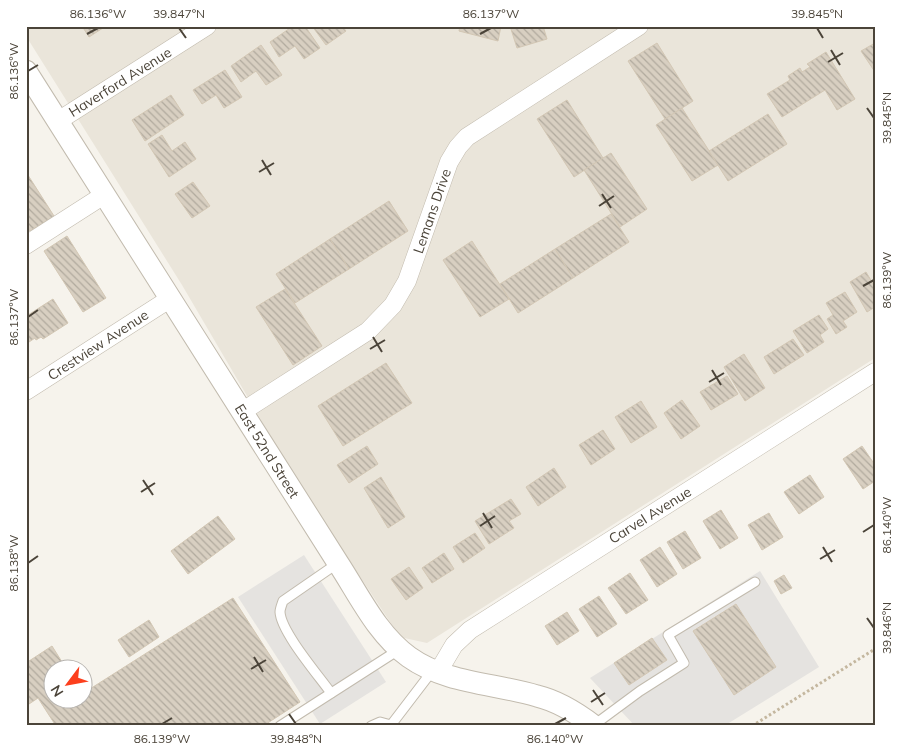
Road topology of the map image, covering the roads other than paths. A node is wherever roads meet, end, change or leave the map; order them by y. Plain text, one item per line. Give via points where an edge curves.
1 (207, 26) edge
2 (639, 26) edge
3 (26, 71) edge
4 (58, 121) junction
5 (104, 195) junction
6 (26, 245) edge
7 (171, 298) junction
8 (875, 372) edge
9 (26, 391) edge
10 (242, 411) junction
11 (338, 563) junction
12 (755, 582) dead end
13 (400, 649) junction
14 (436, 671) junction
15 (331, 693) junction
16 (280, 726) edge
17 (371, 726) edge
18 (391, 726) edge
19 (594, 726) edge

1 - 4 street, Haverford Avenue
2 - 10 street, Lemans Drive via 461,143 448,162 407,281 393,305 368,331
3 - 4 street, East 52nd Street
4 - 5 street, East 52nd Street
5 - 6 street
5 - 7 street, East 52nd Street
7 - 9 street, Crestview Avenue
7 - 10 street, East 52nd Street
8 - 14 street, Carvel Avenue via 470,630 454,645
10 - 11 street, East 52nd Street
11 - 13 street, East 52nd Street via 377,623
11 - 15 lane via 283,601 280,613 302,654
12 - 19 lane via 668,635 684,663
13 - 14 street, East 52nd Street
13 - 15 lane
14 - 18 lane
14 - 19 street, East 52nd Street via 548,699
15 - 16 lane
17 - 18 lane via 380,722

